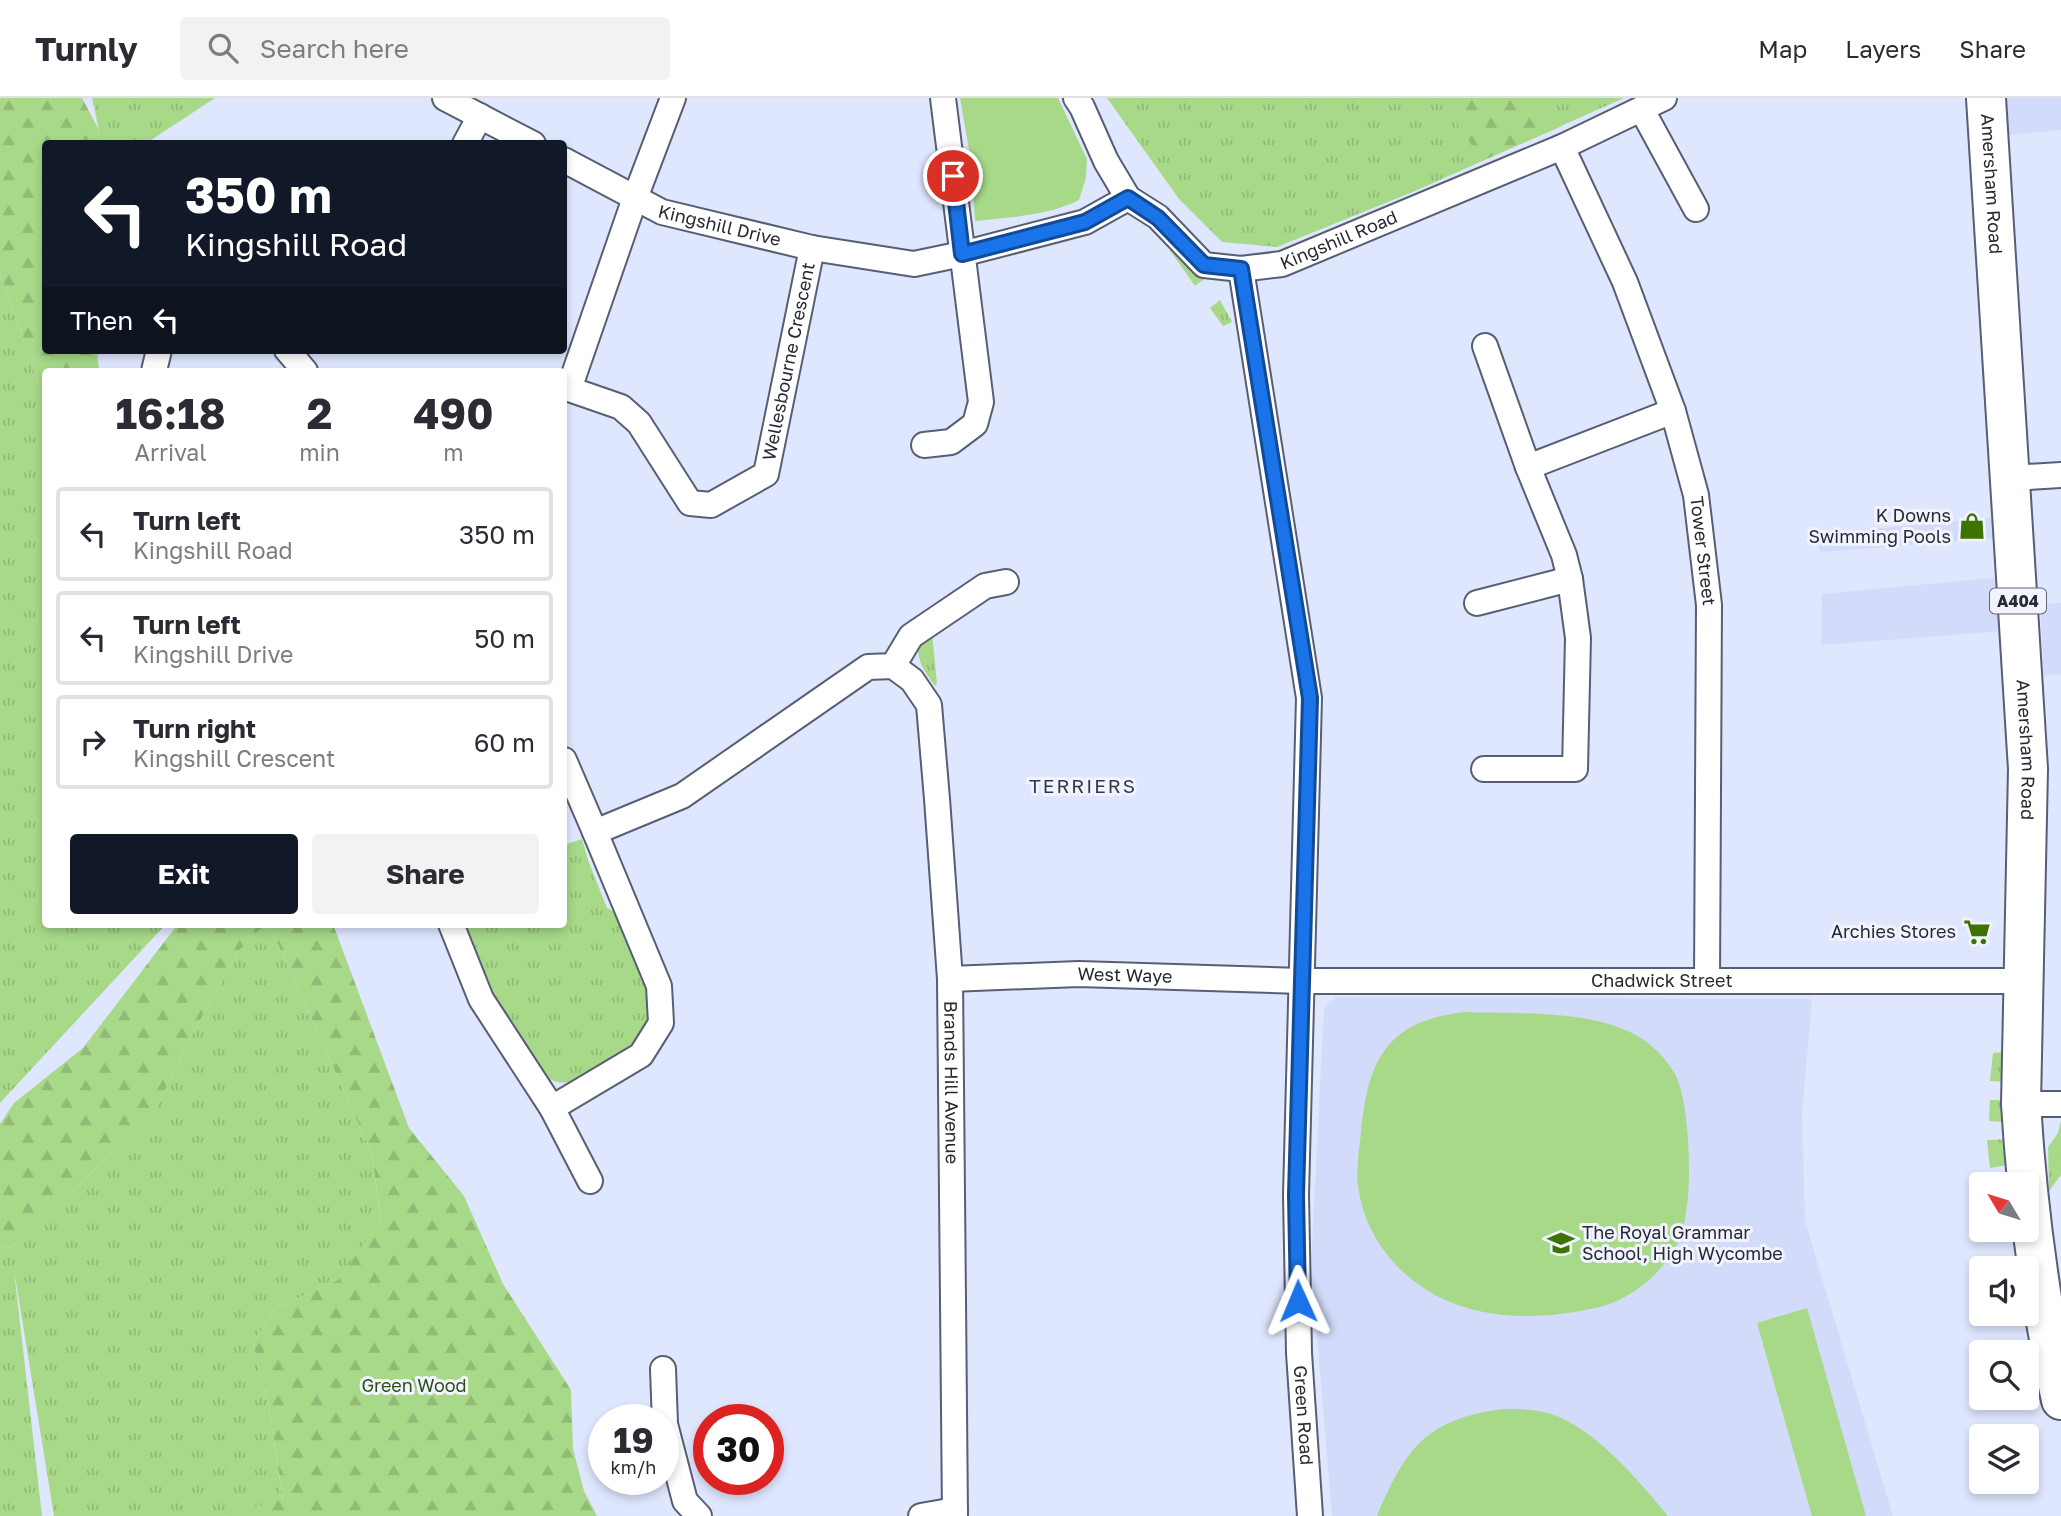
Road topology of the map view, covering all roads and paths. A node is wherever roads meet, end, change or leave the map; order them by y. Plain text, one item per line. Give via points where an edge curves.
1 (445, 98) edge
2 (673, 98) edge
3 (943, 98) edge
4 (1076, 98) edge
5 (1664, 98) edge
6 (1986, 98) edge
7 (1642, 110) junction
8 (480, 116) junction
9 (467, 140) edge
10 (525, 140) edge
11 (1562, 147) junction
12 (567, 162) edge
13 (635, 198) junction
14 (1128, 198) junction
15 (1696, 209) dead end
16 (812, 248) junction
17 (962, 254) junction
18 (1241, 269) junction
19 (1485, 346) dead end
20 (290, 354) edge
21 (302, 368) edge
22 (1673, 411) junction
23 (923, 445) dead end
24 (1528, 467) junction
25 (2061, 475) edge
26 (2011, 478) junction
27 (1570, 579) junction
28 (1006, 582) dead end
29 (1477, 603) dead end
30 (893, 666) junction
31 (567, 767) edge
32 (1483, 769) dead end
33 (595, 832) junction
34 (453, 928) edge
35 (950, 979) junction
36 (1301, 981) junction
37 (1707, 981) junction
38 (2024, 981) junction
39 (2021, 1104) junction
40 (2061, 1104) edge
41 (552, 1108) junction
42 (590, 1181) dead end
43 (663, 1369) dead end
44 (2061, 1400) edge
45 (955, 1513) edge
46 (699, 1516) edge
47 (921, 1516) edge
48 (1310, 1516) edge

1 - 8 street
2 - 13 street
3 - 17 street
4 - 14 street, Kingshill Road
5 - 7 street, Kingshill Road
6 - 26 main road, Amersham Road / A404
7 - 11 street, Kingshill Road
7 - 15 street
8 - 9 street
8 - 10 street
11 - 18 street, Kingshill Road via 1282,264
11 - 22 street, Tower Street via 1625,282
12 - 13 street, Kingshill Drive
13 - 16 street, Kingshill Drive via 662,212
13 - 16 street, Wellesbourne Crescent via 569,389 621,407 639,423 690,503 711,505 766,474
14 - 17 street, Kingshill Drive via 1085,222
14 - 18 street, Kingshill Road via 1158,218 1204,265
16 - 17 street, Kingshill Drive via 914,264
17 - 23 street via 981,402 975,424 951,442
18 - 36 street, Green Road via 1310,698
19 - 24 street
20 - 21 street
22 - 24 street
22 - 37 street, Tower Street via 1696,495 1709,605
24 - 27 street
25 - 26 street
26 - 38 main road, Amersham Road / A404 via 2028,769
27 - 29 street
27 - 32 street via 1578,638 1575,769
28 - 30 street via 985,586 911,636
30 - 33 street via 868,667 682,796
30 - 35 street, Brands Hill Avenue via 912,680 929,705
31 - 33 street
33 - 41 street via 659,986 661,1023 640,1055
34 - 41 street via 481,999
35 - 36 street, West Waye via 1079,974
35 - 45 street, Brands Hill Avenue
36 - 37 street, Chadwick Street
36 - 48 street, Green Road via 1298,1353
37 - 38 street, Chadwick Street
38 - 39 main road, Amersham Road / A404
39 - 40 street
39 - 44 main road, Amersham Road / A404 via 2045,1326
41 - 42 street
43 - 46 street via 665,1424 685,1501
45 - 47 street

